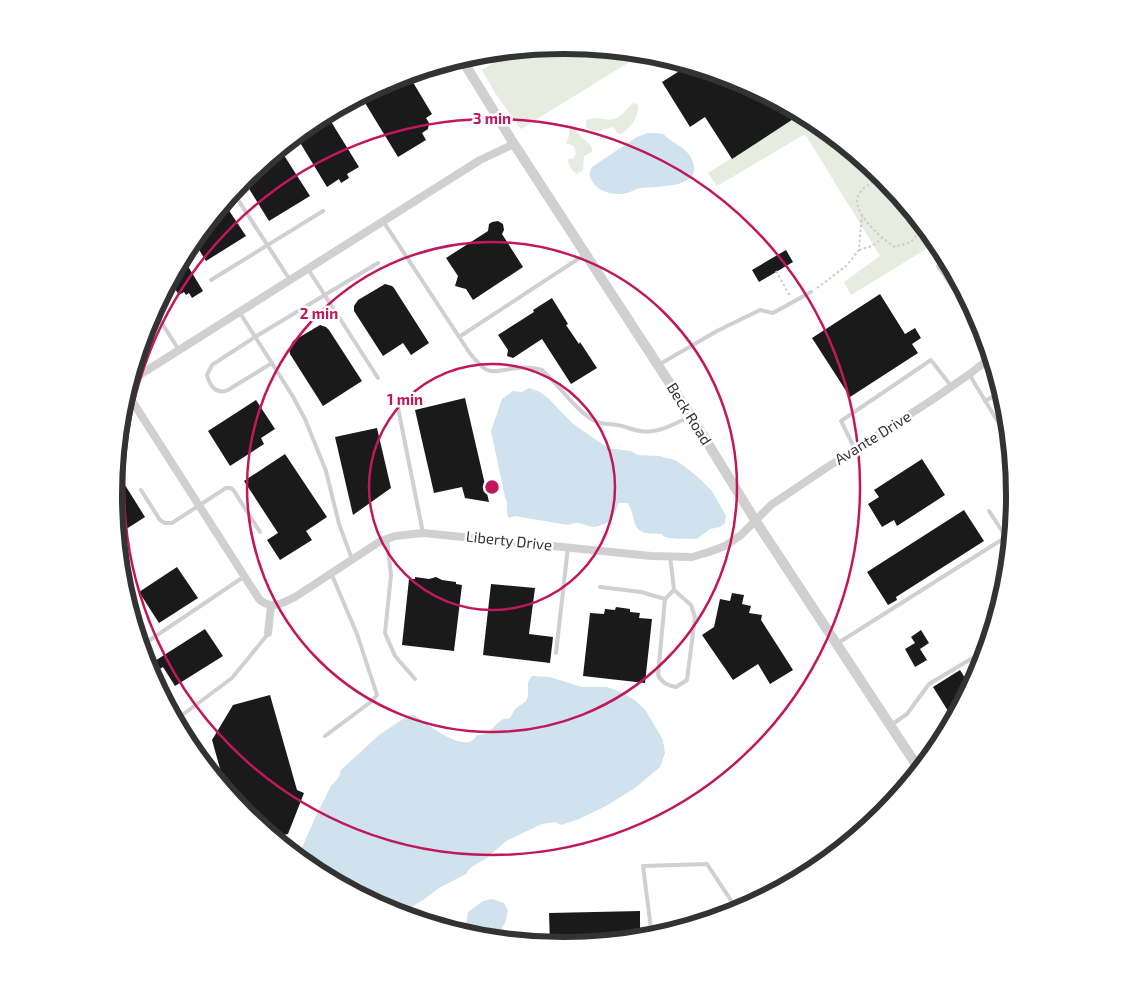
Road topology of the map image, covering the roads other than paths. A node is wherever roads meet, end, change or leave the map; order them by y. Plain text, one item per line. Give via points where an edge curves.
1 (465, 65) edge
2 (514, 144) junction
3 (237, 198) edge
4 (323, 211) dead end
5 (384, 221) junction
6 (267, 244) junction
7 (586, 253) junction
8 (378, 263) dead end
9 (940, 265) edge
10 (308, 269) junction
11 (211, 280) dead end
12 (290, 280) junction
13 (954, 288) edge
14 (811, 292) road end
15 (326, 296) junction
16 (240, 312) junction
17 (159, 319) edge
18 (255, 337) junction
19 (459, 337) junction
20 (179, 350) junction
21 (984, 361) edge
22 (272, 363) junction
23 (658, 365) junction
24 (969, 374) junction
25 (139, 375) edge
26 (378, 378) dead end
27 (952, 387) junction
28 (994, 396) edge
29 (986, 401) junction
30 (133, 402) edge
31 (398, 408) dead end
32 (691, 416) junction
33 (1000, 424) edge
34 (855, 449) junction
35 (141, 490) dead end
36 (199, 505) junction
37 (989, 510) dead end
38 (755, 520) junction
39 (260, 532) dead end
40 (423, 532) junction
41 (1004, 534) edge
42 (1003, 539) edge
43 (386, 540) junction
44 (568, 547) junction
45 (670, 556) junction
46 (352, 559) junction
47 (331, 573) junction
48 (245, 576) junction
49 (600, 588) dead end
50 (674, 590) junction
51 (665, 599) junction
52 (270, 606) junction
53 (268, 633) joint
54 (148, 642) edge
55 (838, 643) junction
56 (556, 653) dead end
57 (975, 657) edge
58 (415, 679) dead end
59 (181, 716) edge
60 (891, 725) junction
61 (325, 736) dead end
62 (915, 763) edge
63 (733, 904) edge
64 (651, 929) edge

1 - 2 street, Beck Road
2 - 5 street via 480,160
2 - 7 street, Beck Road
3 - 6 lane
4 - 6 lane
5 - 10 street
5 - 19 lane
6 - 11 lane
6 - 12 lane
7 - 19 lane
7 - 23 street, Beck Road
8 - 15 lane
9 - 13 lane via 938,266
10 - 12 street
10 - 15 lane
12 - 16 street
14 - 23 lane via 773,313 760,310
15 - 18 lane
15 - 26 lane
16 - 18 lane
16 - 20 street
17 - 20 lane
18 - 22 lane
18 - 22 lane via 212,365 207,375 210,385 222,392 228,390
19 - 32 lane via 484,369 495,372 520,368 542,370 594,421 650,431
20 - 25 street
21 - 24 street, Avante Drive
22 - 46 lane via 305,419 323,462
23 - 32 street, Beck Road
24 - 27 street, Avante Drive
24 - 29 lane
27 - 34 street, Avante Drive
27 - 34 lane via 931,360 841,421
28 - 29 lane
29 - 33 lane
30 - 36 street
31 - 40 lane
32 - 38 street, Beck Road
34 - 38 street, Avante Drive via 771,505
35 - 36 lane via 165,524 172,523
36 - 39 lane via 231,488
36 - 48 street
37 - 41 lane
38 - 45 street, Liberty Drive via 725,546 692,556
38 - 55 street, Beck Road
40 - 43 street, Liberty Drive
40 - 44 street, Liberty Drive
42 - 55 lane
43 - 46 street, Liberty Drive
43 - 58 lane via 391,575 385,634 395,656
44 - 45 street, Liberty Drive
44 - 56 lane
45 - 50 lane
46 - 47 street, Liberty Drive
47 - 52 street, Liberty Drive via 285,602
47 - 61 lane via 357,634 377,695
48 - 52 street via 259,599
48 - 54 lane
49 - 51 lane via 642,592
50 - 51 lane
50 - 51 lane via 692,605 695,617 687,680 676,687 661,681 658,675
52 - 53 street
53 - 59 lane via 232,678
55 - 60 street, Beck Road
57 - 60 lane via 929,684 907,714
60 - 62 street, Beck Road
63 - 64 lane via 707,864 643,866

